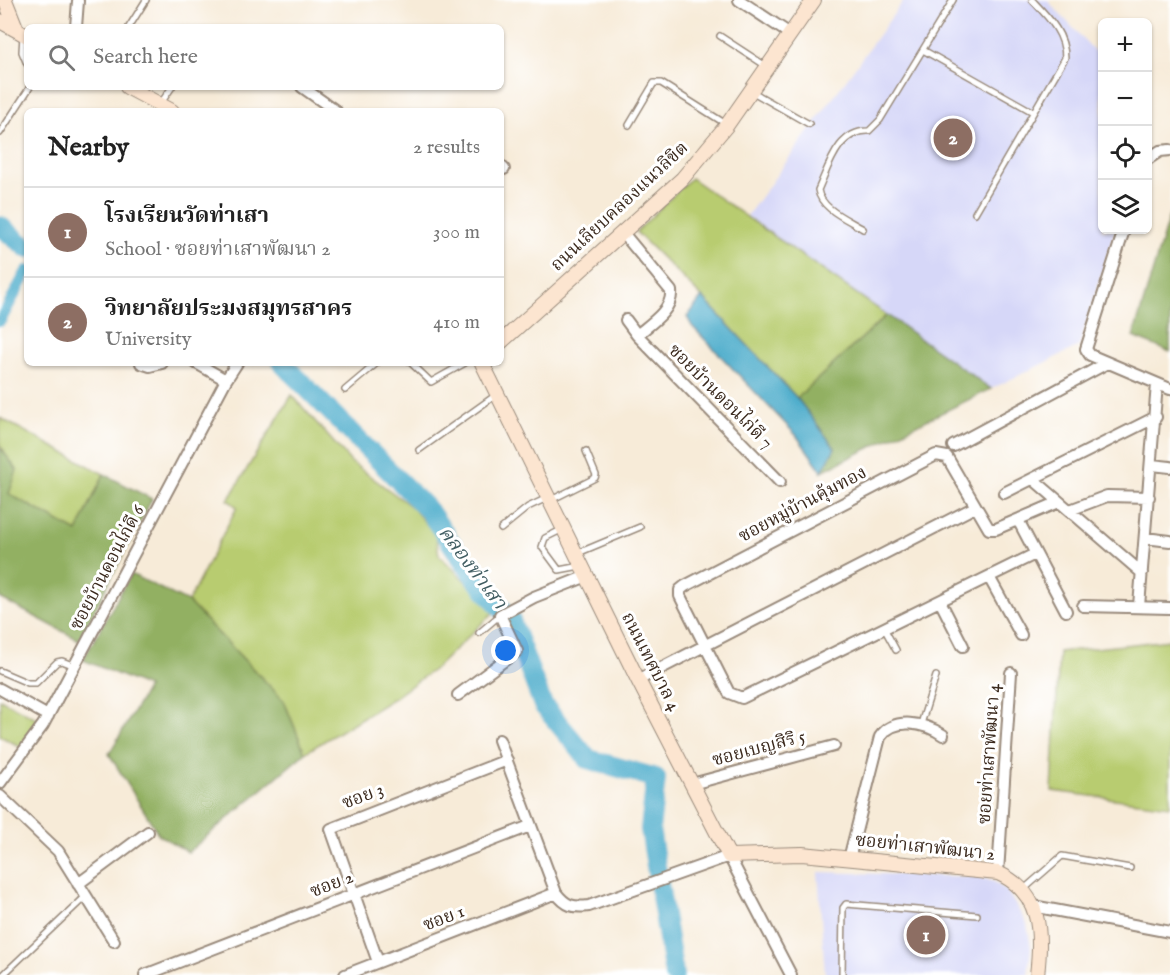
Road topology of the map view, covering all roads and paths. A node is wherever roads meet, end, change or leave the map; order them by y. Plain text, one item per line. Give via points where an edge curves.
1 (4, 0) edge
2 (146, 0) edge
3 (739, 0) edge
4 (814, 0) edge
5 (953, 0) edge
6 (1032, 0) edge
7 (78, 1) edge
8 (0, 21) edge
9 (76, 24) edge
10 (131, 24) edge
11 (22, 33) edge
12 (790, 34) junction
13 (720, 36) dead end
14 (923, 50) junction
15 (24, 57) edge
16 (767, 67) junction
17 (28, 90) edge
18 (132, 90) edge
19 (170, 90) edge
20 (306, 90) edge
21 (751, 90) junction
22 (159, 107) edge
23 (332, 108) edge
24 (1033, 112) junction
25 (629, 124) dead end
26 (809, 124) dead end
27 (727, 125) junction
28 (0, 133) edge
29 (1170, 150) edge
30 (1152, 156) edge
31 (975, 213) dead end
32 (863, 229) dead end
33 (623, 233) junction
34 (1123, 234) edge
35 (626, 320) dead end
36 (637, 335) junction
37 (504, 339) edge
38 (1107, 363) junction
39 (201, 366) edge
40 (235, 366) edge
41 (373, 366) edge
42 (414, 366) edge
43 (460, 366) edge
44 (483, 366) edge
45 (225, 380) junction
46 (1157, 384) junction
47 (1170, 389) edge
48 (345, 390) dead end
49 (497, 394) junction
50 (1156, 417) junction
51 (953, 446) dead end
52 (419, 450) dead end
53 (586, 451) dead end
54 (1152, 465) junction
55 (1170, 467) edge
56 (1033, 478) junction
57 (780, 482) dead end
58 (1004, 493) dead end
59 (1149, 497) junction
60 (549, 499) junction
61 (1059, 502) junction
62 (975, 507) junction
63 (1070, 510) junction
64 (1018, 520) junction
65 (640, 527) dead end
66 (501, 529) dead end
67 (564, 529) junction
68 (1145, 537) junction
69 (1170, 541) edge
70 (1035, 554) junction
71 (582, 565) junction
72 (1142, 573) junction
73 (989, 578) junction
74 (940, 601) junction
75 (1083, 606) dead end
76 (1139, 606) junction
77 (1170, 608) edge
78 (1066, 611) dead end
79 (501, 615) junction
80 (884, 628) junction
81 (479, 633) dead end
82 (1021, 635) dead end
83 (705, 645) junction
84 (963, 646) dead end
85 (896, 650) dead end
86 (75, 666) junction
87 (0, 671) edge
88 (1011, 673) dead end
89 (936, 676) dead end
90 (638, 680) junction
91 (0, 690) edge
92 (458, 695) dead end
93 (48, 716) junction
94 (921, 724) junction
95 (943, 735) dead end
96 (500, 740) dead end
97 (834, 746) dead end
98 (507, 760) junction
99 (0, 783) edge
100 (692, 784) junction
101 (0, 796) edge
102 (530, 826) junction
103 (148, 832) dead end
104 (729, 856) junction
105 (849, 859) junction
106 (1130, 868) dead end
107 (998, 873) junction
108 (78, 884) junction
109 (1023, 890) junction
110 (555, 893) junction
111 (353, 895) junction
112 (86, 896) junction
113 (1033, 906) junction
114 (977, 915) dead end
115 (1170, 932) edge
116 (114, 941) dead end
117 (378, 962) junction
118 (3, 975) edge
119 (145, 975) edge
120 (345, 975) edge
121 (791, 975) edge
122 (842, 975) edge
123 (1037, 975) edge

1 - 11 street
2 - 10 lane
3 - 12 street
4 - 12 street, ถนนเลียบคลองแนวลิขิต
5 - 14 lane
6 - 24 lane via 1059,31 1065,45 1065,58
7 - 9 street
8 - 11 street
11 - 15 lane
12 - 16 street, ถนนเลียบคลองแนวลิขิต
13 - 16 lane
14 - 24 lane
14 - 32 lane via 874,127 856,132 841,144 818,190 825,205
16 - 21 street, ถนนเลียบคลองแนวลิขิต
17 - 28 lane
18 - 22 street
19 - 22 lane
20 - 23 street
21 - 26 lane
21 - 27 street, ถนนเลียบคลองแนวลิขิต
24 - 31 lane
25 - 27 lane via 654,83 662,83
27 - 33 street, ถนนเลียบคลองแนวลิขิต via 682,179
29 - 30 street
33 - 36 street via 672,297 666,310
33 - 37 street, ถนนเลียบคลองแนวลิขิต
34 - 38 street via 1086,349
35 - 36 street, ซอยบ้านดอนไก่ดี 7
36 - 57 street, ซอยบ้านดอนไก่ดี 7
38 - 46 street
38 - 51 street
39 - 45 street
40 - 45 street, ซอยบ้านดอนไก่ดี 6
41 - 48 lane
42 - 43 lane via 431,382
44 - 49 street, ถนนเทศบาล 4
45 - 86 street, ซอยบ้านดอนไก่ดี 6
46 - 47 street
46 - 50 street
49 - 52 lane
49 - 60 street, ถนนเทศบาล 4
50 - 54 street
50 - 56 street
53 - 60 lane via 595,478
54 - 55 street
54 - 59 street
56 - 58 street
56 - 61 street
59 - 63 street via 1107,496
59 - 68 street
60 - 66 lane via 528,507
60 - 67 street, ถนนเทศบาล 4
61 - 63 street
61 - 64 street, ซอยหมู่บ้านคุ้มทอง
62 - 64 street, ซอยหมู่บ้านคุ้มทอง via 989,529
62 - 83 street
62 - 83 street, ซอยหมู่บ้านคุ้มทอง via 946,457 936,455 680,590
63 - 72 street
64 - 70 street
65 - 71 lane
67 - 71 street, ถนนเทศบาล 4
67 - 71 lane via 545,538 542,547 559,570
68 - 69 street
68 - 72 street
70 - 73 street, ซอยหมู่บ้านคุ้มทอง
70 - 78 street
71 - 79 street
71 - 90 street, ถนนเทศบาล 4
72 - 76 street
73 - 74 street, ซอยหมู่บ้านคุ้มทอง
73 - 82 street
74 - 80 street, ซอยหมู่บ้านคุ้มทอง
74 - 84 street
75 - 76 street
76 - 77 street
79 - 81 lane
79 - 92 street via 517,651
80 - 83 street, ซอยหมู่บ้านคุ้มทอง via 742,698 729,693
80 - 85 lane
83 - 90 street
86 - 87 lane via 57,662 36,683
86 - 93 street, ซอยบ้านดอนไก่ดี 6
88 - 107 street, ซอยท่าเสาพัฒนา 4
89 - 94 lane
90 - 100 street, ถนนเทศบาล 4
91 - 93 street
93 - 99 street, ซอยบ้านดอนไก่ดี 6
94 - 95 street
94 - 105 street via 885,729 880,737
96 - 98 street
97 - 100 street, ซอยเบญสิริ 5
98 - 102 street
98 - 111 street, ซอย 3 via 333,826 330,832
100 - 104 street, ถนนเทศบาล 4
101 - 108 street via 58,851
102 - 110 street
102 - 111 street, ซอย 2
103 - 108 street
104 - 105 street, ซอยท่าเสาพัฒนา 2 via 784,853
104 - 110 street via 589,906 575,908
104 - 121 street, ถนนเทศบาล 4
105 - 107 street, ซอยท่าเสาพัฒนา 2
106 - 109 lane via 1062,856
107 - 109 street, ซอยท่าเสาพัฒนา 2
108 - 112 street
109 - 113 street, ซอยท่าเสาพัฒนา 2
110 - 117 street, ซอย 1
111 - 117 street, ซอย 3
111 - 119 street, ซอย 2
112 - 116 street
112 - 118 lane
113 - 115 street
113 - 123 street, ซอยท่าเสาพัฒนา 2 via 1039,931
114 - 122 lane via 846,904
117 - 120 street, ซอย 1

